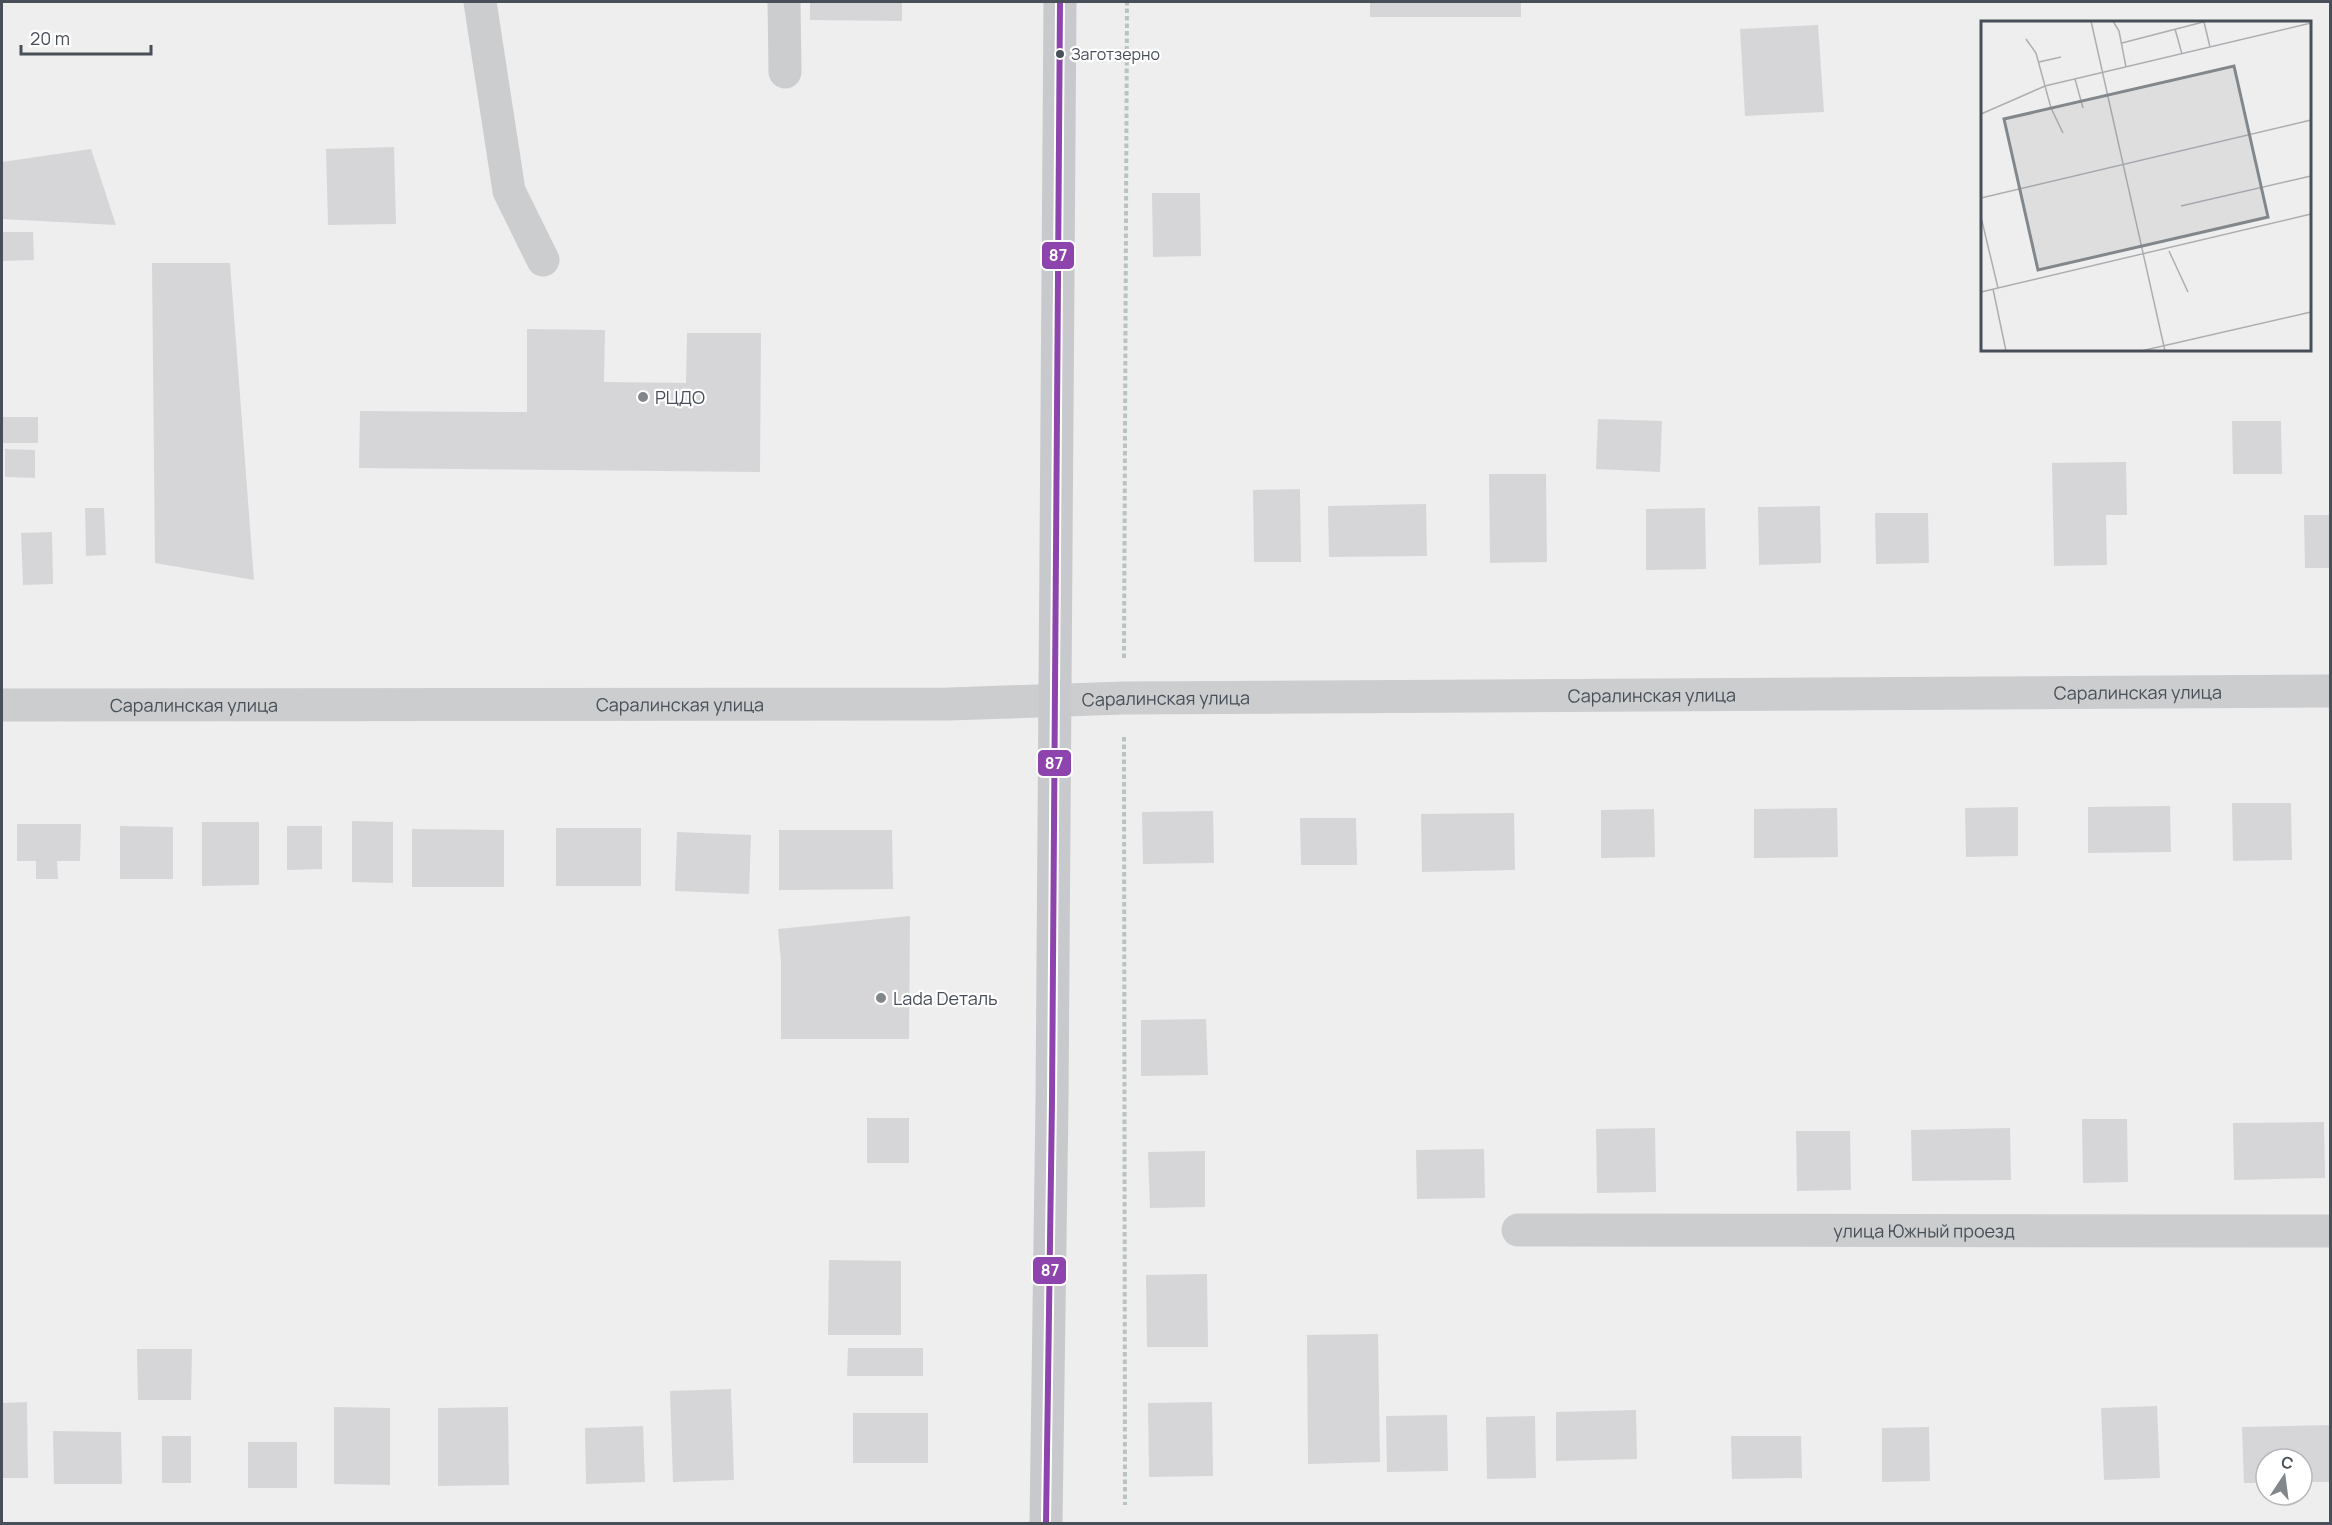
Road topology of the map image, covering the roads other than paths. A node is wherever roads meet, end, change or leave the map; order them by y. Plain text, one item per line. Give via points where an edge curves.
1 (480, 2) edge
2 (784, 2) edge
3 (1060, 2) edge
4 (785, 72) dead end
5 (543, 260) dead end
6 (2331, 691) edge
7 (1055, 699) junction
8 (2, 705) edge
9 (1518, 1230) dead end
10 (2331, 1231) edge
11 (1046, 1524) edge

1 - 5 street via 509,191
2 - 4 street
3 - 7 main road
6 - 7 street, Саралинская улица
7 - 8 street, Саралинская улица via 925,704
7 - 11 main road
9 - 10 street, улица Южный проезд

